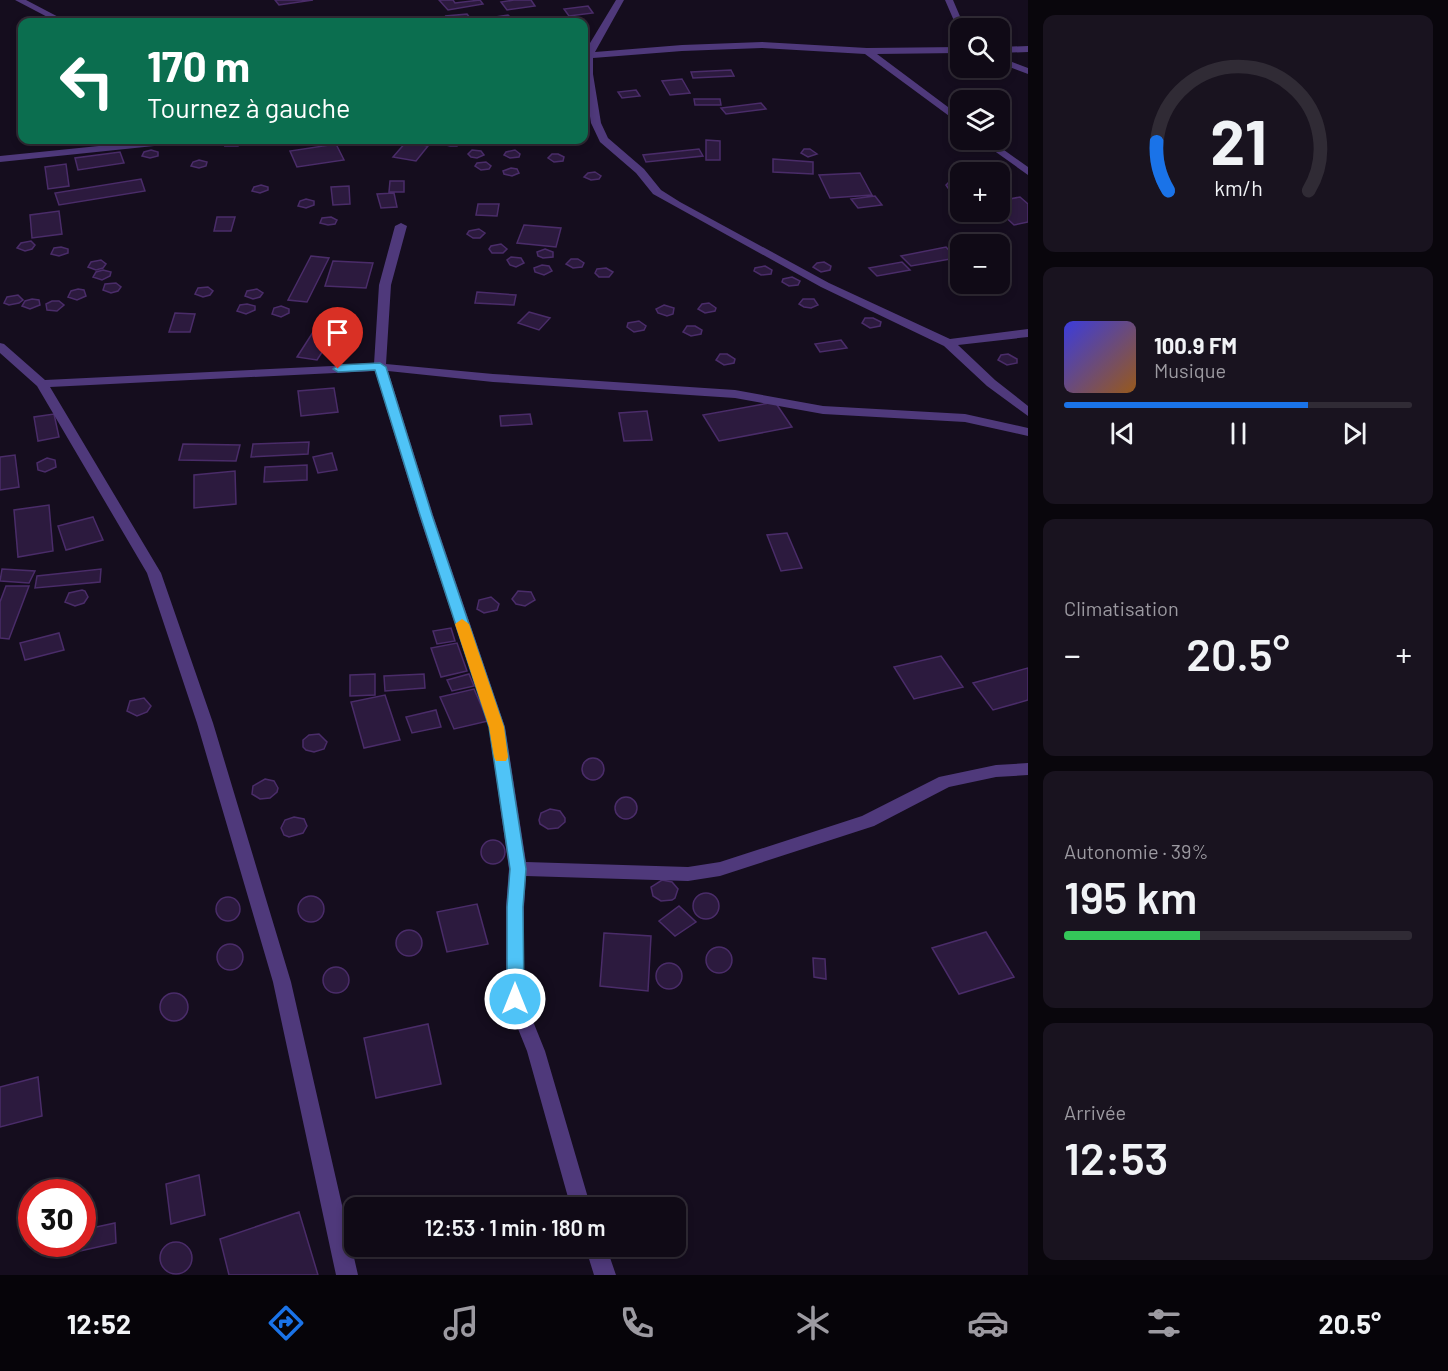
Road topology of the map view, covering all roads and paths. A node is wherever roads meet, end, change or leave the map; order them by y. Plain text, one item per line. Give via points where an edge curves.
1 (19, 0) edge
2 (620, 0) edge
3 (949, 0) edge
4 (55, 18) edge
5 (957, 18) edge
6 (1028, 49) edge
7 (950, 50) edge
8 (1010, 50) edge
9 (867, 51) junction
10 (588, 53) edge
11 (588, 56) edge
12 (1010, 64) edge
13 (1028, 71) edge
14 (588, 74) edge
15 (950, 113) edge
16 (144, 144) edge
17 (998, 150) edge
18 (0, 159) edge
19 (1028, 172) edge
20 (401, 226) dead end
21 (1028, 333) edge
22 (948, 343) junction
23 (0, 347) edge
24 (380, 367) junction
25 (42, 384) junction
26 (1028, 412) edge
27 (1028, 432) edge
28 (1028, 769) edge
29 (518, 869) junction
30 (578, 1197) edge
31 (599, 1257) edge
32 (347, 1275) edge
33 (605, 1275) edge

1 - 4 street
2 - 10 street
3 - 5 street
6 - 8 street
7 - 9 street
9 - 11 street via 762,45
9 - 15 street
12 - 13 street
14 - 22 street via 596,123 604,140 657,192 825,285
16 - 18 street
17 - 19 street
20 - 24 street via 385,285
21 - 22 street
22 - 26 street
23 - 25 street
24 - 25 street
24 - 27 street via 735,394 824,410 965,418
24 - 29 street via 497,727
25 - 32 street via 154,573 205,723 282,982
28 - 29 street via 945,781 868,821 720,869 688,874
29 - 30 street via 515,999 536,1051
31 - 33 street

